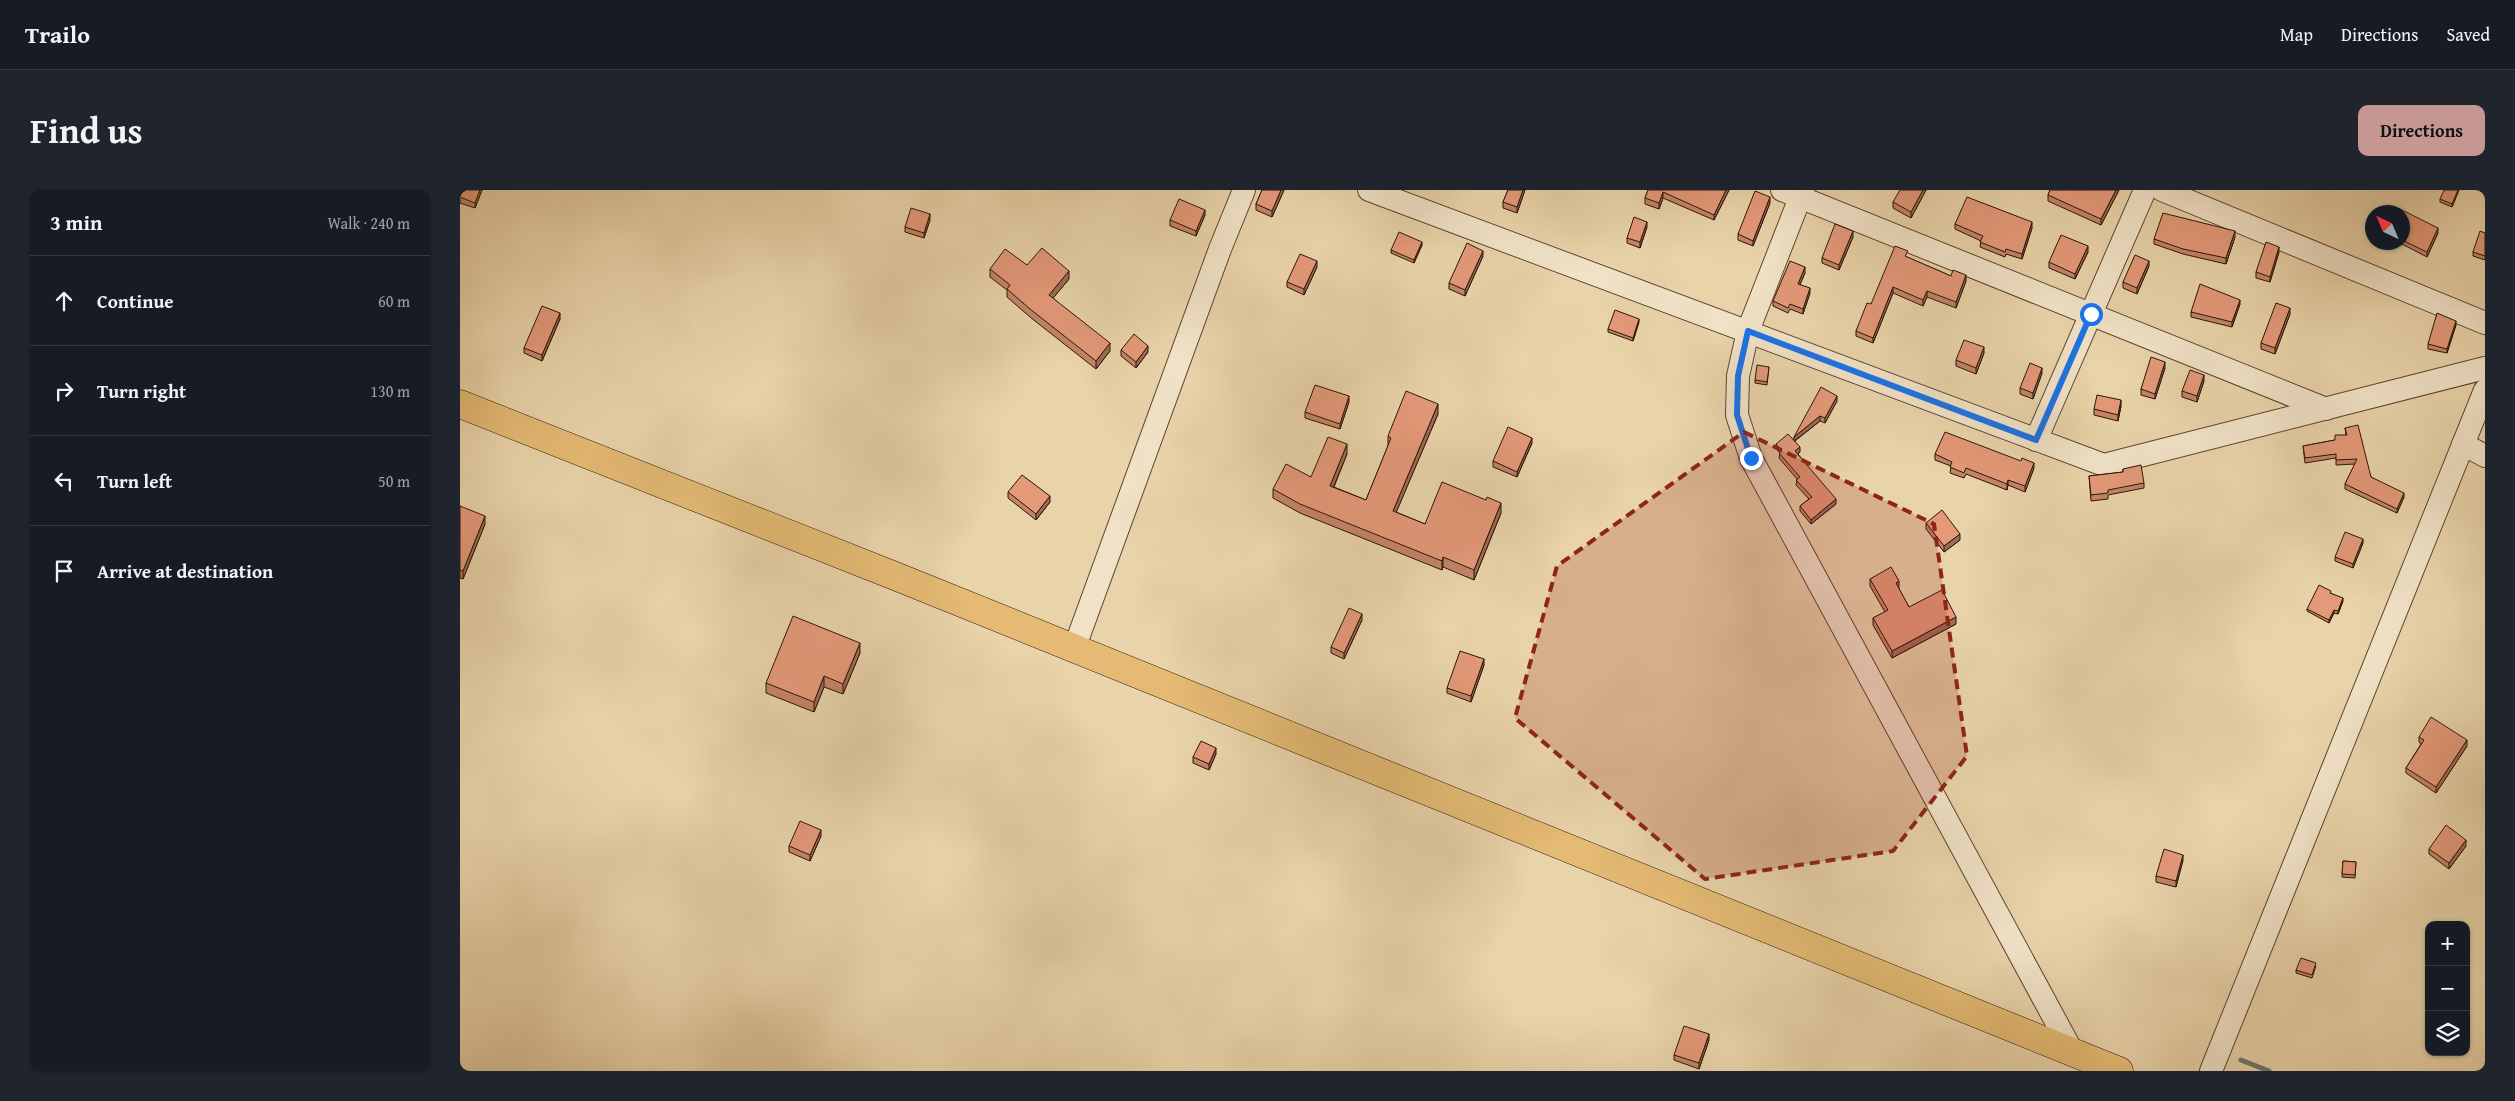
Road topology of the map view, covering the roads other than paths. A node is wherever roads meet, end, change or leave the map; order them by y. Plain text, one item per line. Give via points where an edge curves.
1 (1244, 190) edge
2 (1369, 190) edge
3 (2144, 190) edge
4 (2162, 190) edge
5 (1795, 192) edge
6 (2091, 314) junction
7 (2485, 323) edge
8 (1748, 331) junction
9 (2485, 368) edge
10 (2485, 390) edge
11 (460, 404) edge
12 (2326, 409) junction
13 (2036, 440) junction
14 (2464, 444) junction
15 (2485, 456) edge
16 (1074, 648) junction
17 (2088, 1061) edge
18 (2119, 1071) edge
19 (2211, 1071) edge

1 - 16 street
2 - 8 street
3 - 6 street
4 - 7 street
5 - 6 street
5 - 8 street
6 - 12 street
6 - 13 street
8 - 13 street
8 - 17 street via 1738,376 1737,415 1751,458
9 - 12 street
10 - 14 street
11 - 16 main road
12 - 13 street via 2104,466
14 - 15 street
14 - 19 street
16 - 17 main road
17 - 18 main road

